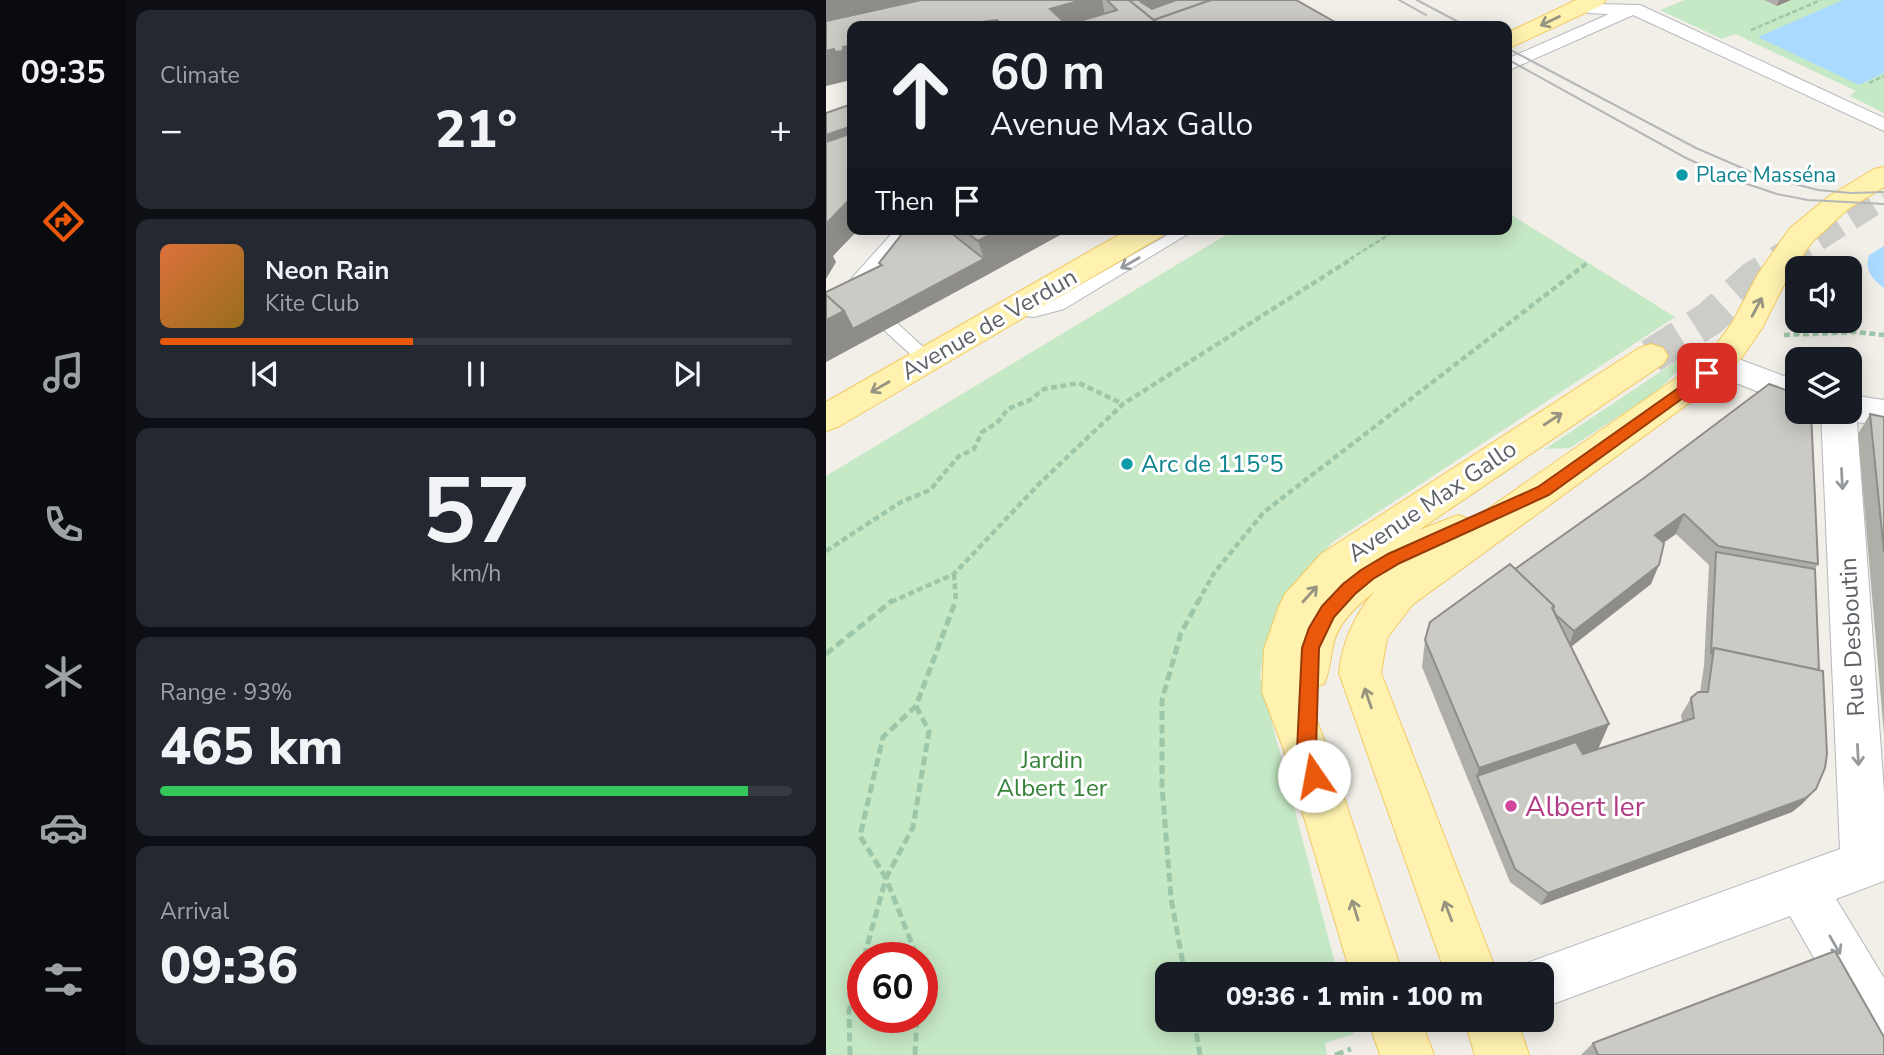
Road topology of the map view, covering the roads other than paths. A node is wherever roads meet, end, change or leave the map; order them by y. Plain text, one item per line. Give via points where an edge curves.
1 (1594, 5) edge
2 (1641, 7) junction
3 (1512, 40) edge
4 (1512, 64) edge
5 (1884, 125) edge
6 (1884, 175) edge
7 (899, 235) edge
8 (1141, 235) edge
9 (1179, 235) edge
10 (856, 296) edge
11 (1015, 310) junction
12 (891, 327) edge
13 (1651, 356) tunnel mouth
14 (927, 360) junction
15 (1720, 364) junction
16 (1785, 390) edge
17 (1862, 410) edge
18 (1884, 413) edge
19 (826, 418) edge
20 (1840, 424) edge
21 (1544, 491) junction
22 (1306, 750) junction
23 (1875, 860) edge
24 (1800, 886) junction
25 (1373, 962) edge
26 (1467, 962) edge
27 (1554, 978) edge
28 (1884, 1028) edge
29 (1398, 1032) edge
30 (1494, 1032) edge
31 (1407, 1055) edge
32 (1502, 1055) edge

1 - 2 street
1 -> 3 main road
2 - 4 street
2 - 5 street
15 -> 6 main road via 1801,235 1838,203
7 - 10 lane via 857,283
8 - 11 main road, Avenue de Verdun
9 -> 11 lane via 1058,305 1034,312
11 - 14 main road, Avenue de Verdun
12 - 14 lane
22 -> 13 main road, Avenue Max Gallo via 1284,692 1286,649 1299,606 1335,566
14 -> 19 main road, Avenue de Verdun
15 - 16 street
15 - 21 main road
17 - 18 street
20 -> 23 street, Rue Desboutin
21 - 22 main road via 1394,559 1367,575 1328,611 1311,648
26 -> 21 main road via 1367,696 1360,673 1361,647 1371,624 1398,593
25 -> 22 main road, Avenue Max Gallo
23 - 24 street
24 - 27 street
24 -> 28 street
29 - 31 main road
30 - 32 main road

